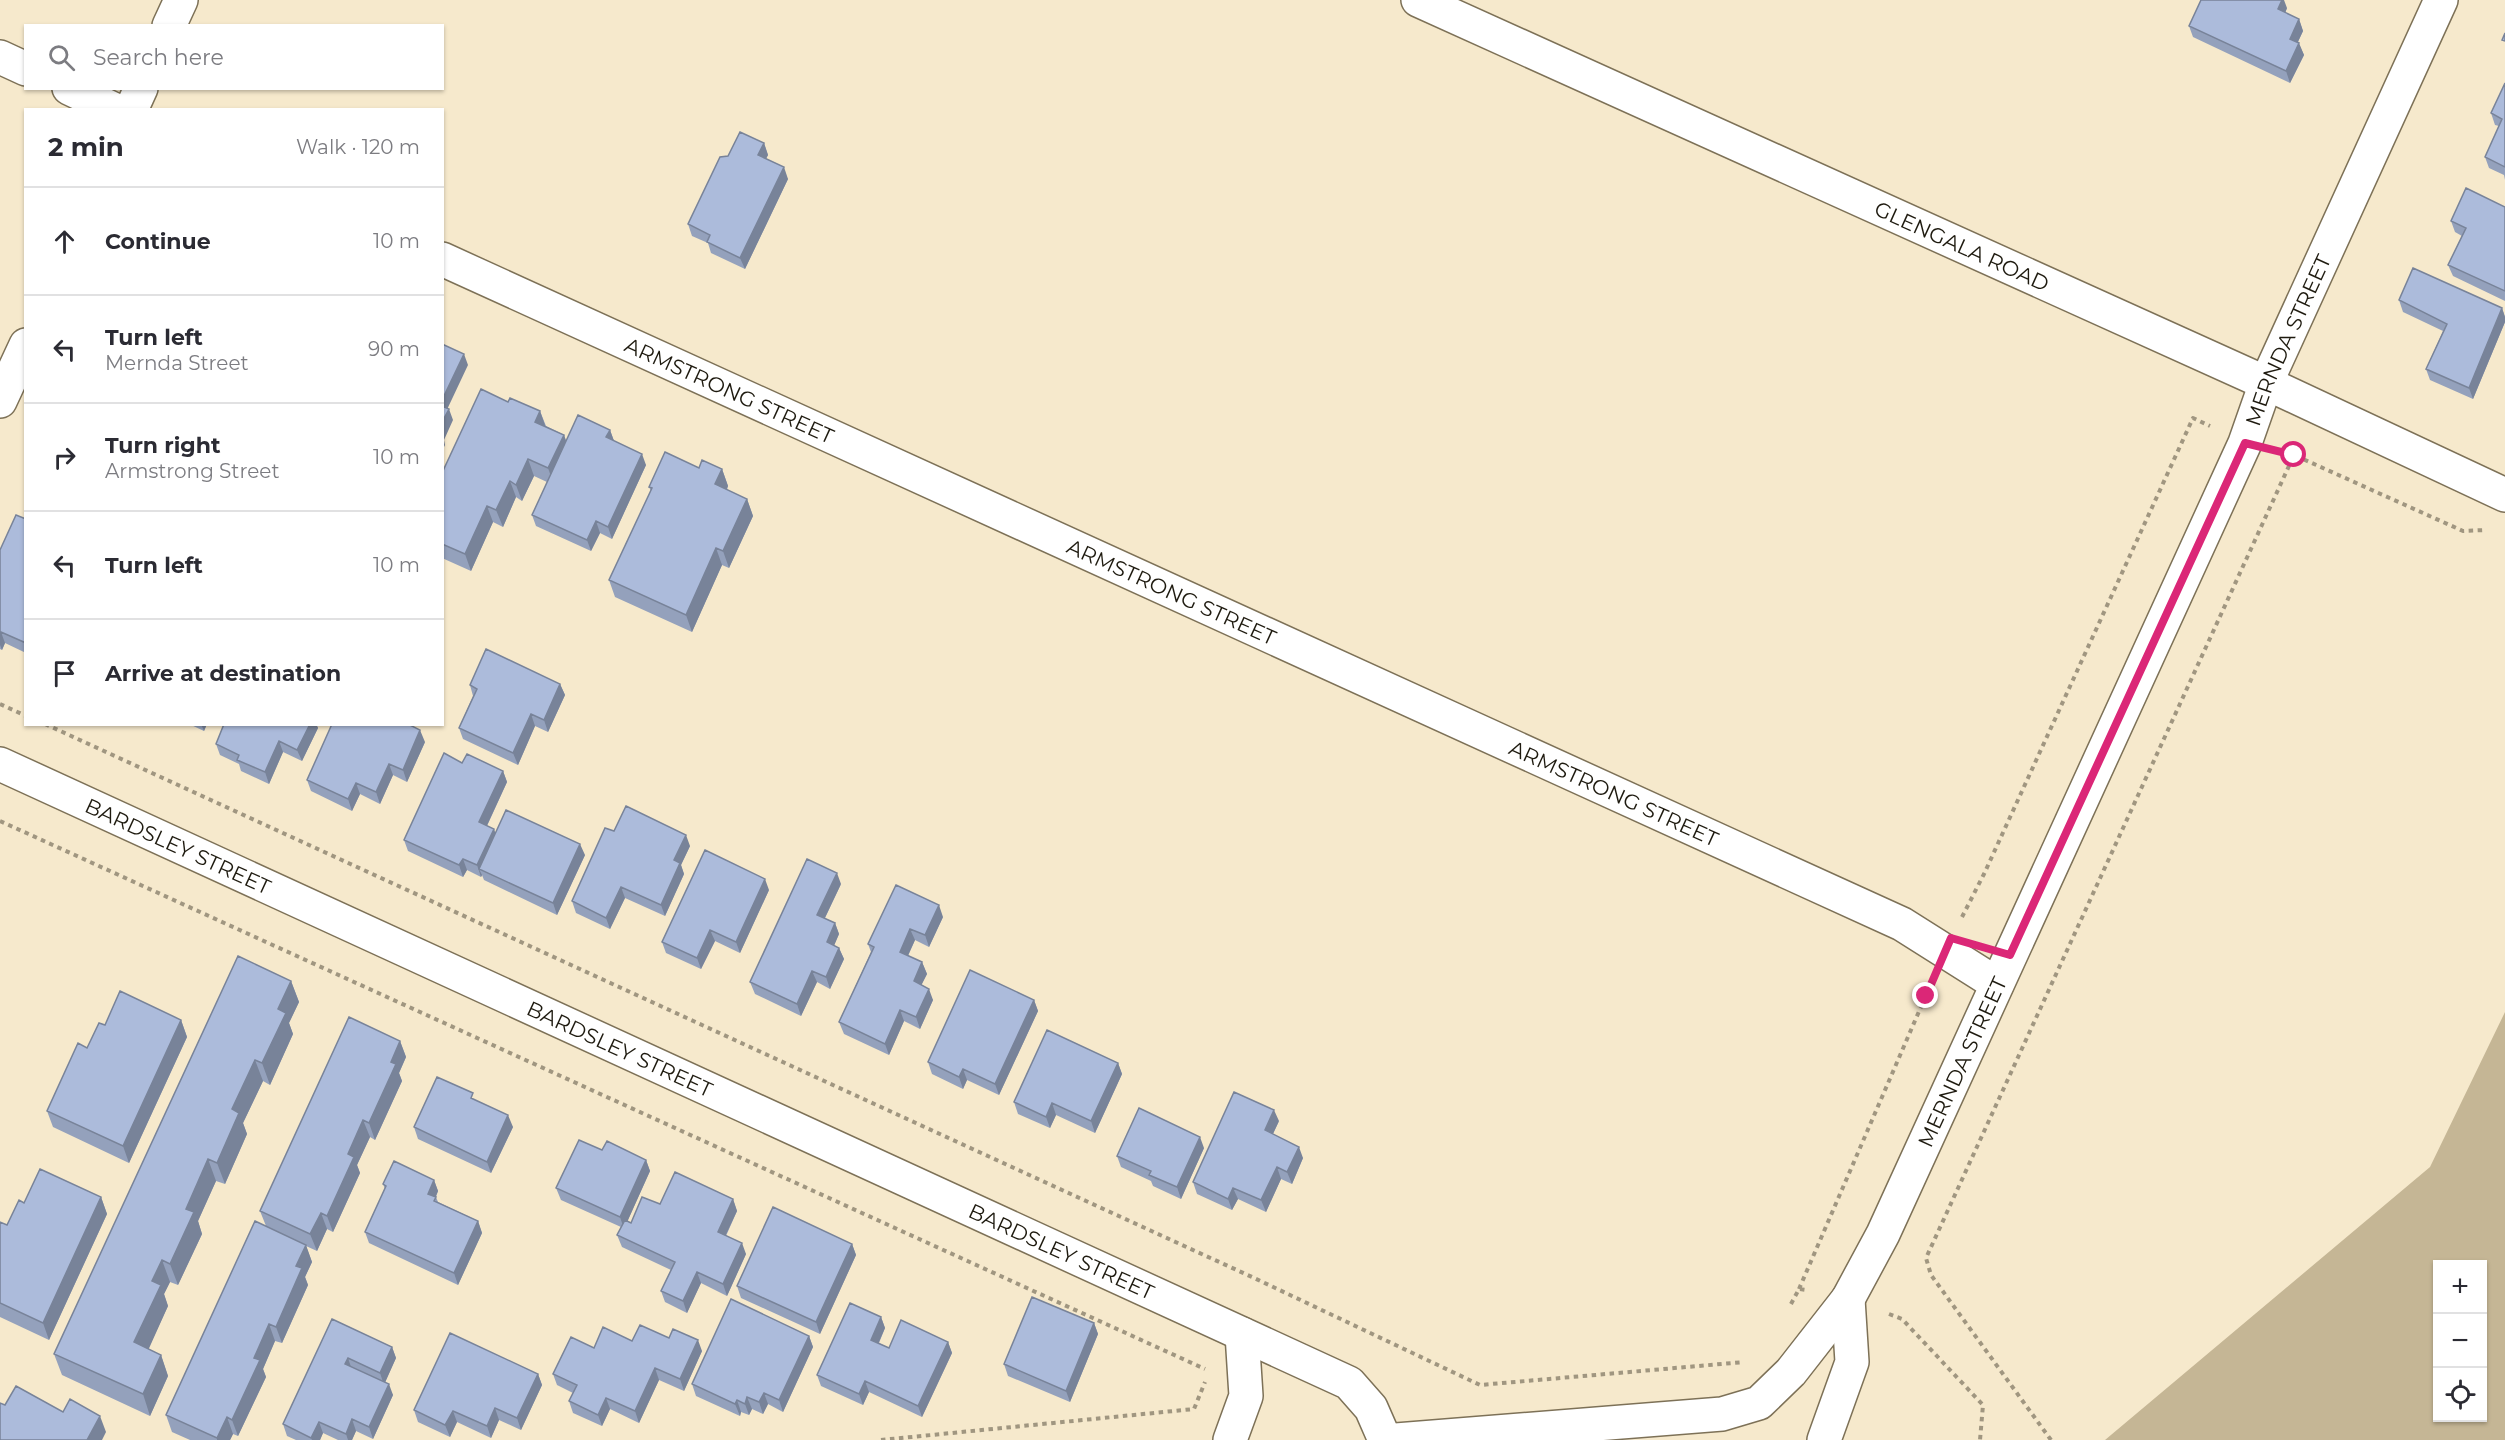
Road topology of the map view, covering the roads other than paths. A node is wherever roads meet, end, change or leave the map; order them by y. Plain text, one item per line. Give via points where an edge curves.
1 (181, 0) edge
2 (1418, 0) edge
3 (2441, 0) edge
4 (171, 24) edge
5 (0, 57) edge
6 (24, 68) edge
7 (73, 90) edge
8 (140, 90) edge
9 (111, 108) edge
10 (132, 108) edge
11 (444, 260) edge
12 (24, 349) edge
13 (2266, 383) junction
14 (0, 401) edge
15 (2505, 495) edge
16 (0, 764) edge
17 (1948, 945) junction
18 (2010, 955) junction
19 (1997, 984) junction
20 (1848, 1299) junction
21 (1242, 1334) junction
22 (1637, 1430) edge
23 (1230, 1440) edge
24 (1385, 1440) edge
25 (1396, 1440) edge
26 (1824, 1440) edge

1 - 4 street
2 - 13 street, GLENGALA ROAD
3 - 13 street, MERNDA STREET
5 - 6 street
7 - 9 street
8 - 10 street
11 - 17 street, ARMSTRONG STREET
12 - 14 street
13 - 15 street, GLENGALA ROAD
13 - 18 street, MERNDA STREET via 2245,443
16 - 21 street, BARDSLEY STREET
17 - 18 street, ARMSTRONG STREET
17 - 19 street, ARMSTRONG STREET
18 - 19 street, MERNDA STREET
19 - 20 street, MERNDA STREET
20 - 22 street, MERNDA STREET via 1791,1372 1759,1403
20 - 26 street via 1852,1362
21 - 23 street via 1246,1396
21 - 24 street, BARDSLEY STREET via 1348,1383 1371,1408
22 - 25 street, MERNDA STREET

